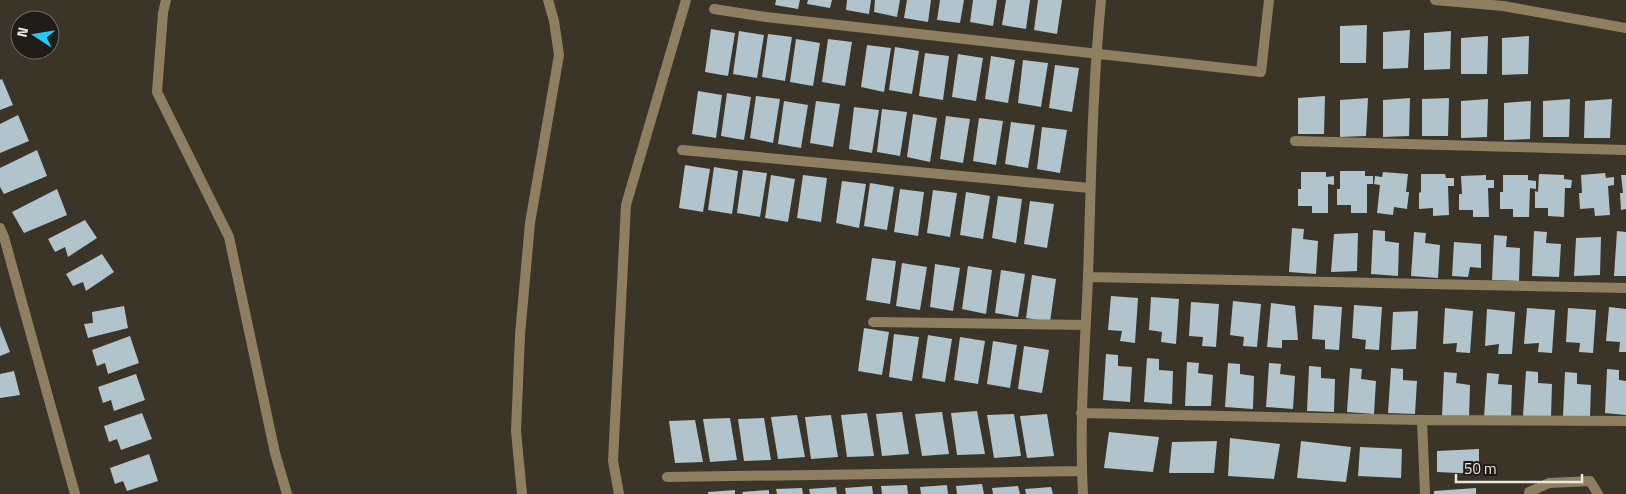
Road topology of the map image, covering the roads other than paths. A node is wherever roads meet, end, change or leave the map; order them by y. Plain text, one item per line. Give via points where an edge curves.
1 (166, 0) edge
2 (548, 0) edge
3 (686, 0) edge
4 (1101, 0) edge
5 (1269, 0) edge
6 (1435, 0) edge
7 (714, 9) dead end
8 (1626, 28) edge
9 (1096, 54) junction
10 (1295, 141) dead end
11 (682, 150) dead end
12 (1626, 150) edge
13 (1090, 188) junction
14 (0, 228) edge
15 (1088, 277) junction
16 (1626, 288) edge
17 (873, 322) dead end
18 (1086, 325) junction
19 (1081, 413) junction
20 (1422, 420) junction
21 (1626, 421) edge
22 (1082, 471) junction
23 (667, 477) dead end
24 (75, 494) edge
25 (287, 494) edge
26 (522, 494) edge
27 (619, 494) edge
28 (1083, 494) edge
29 (1425, 494) edge
30 (1529, 494) edge
31 (1598, 494) edge

1 - 25 street via 157,92 230,237 275,453
2 - 26 street via 559,55 530,223 520,335 516,431
3 - 27 street via 626,205 613,461
4 - 9 street
5 - 9 street via 1261,72
6 - 8 street via 1502,6
7 - 9 street
9 - 13 street
10 - 12 street
11 - 13 street
13 - 15 street
14 - 24 street
15 - 16 street
15 - 18 street
17 - 18 street
18 - 19 street
19 - 20 street
19 - 22 street
20 - 21 street
20 - 29 street
22 - 23 street
22 - 28 street
30 - 31 street via 1548,483 1590,482

